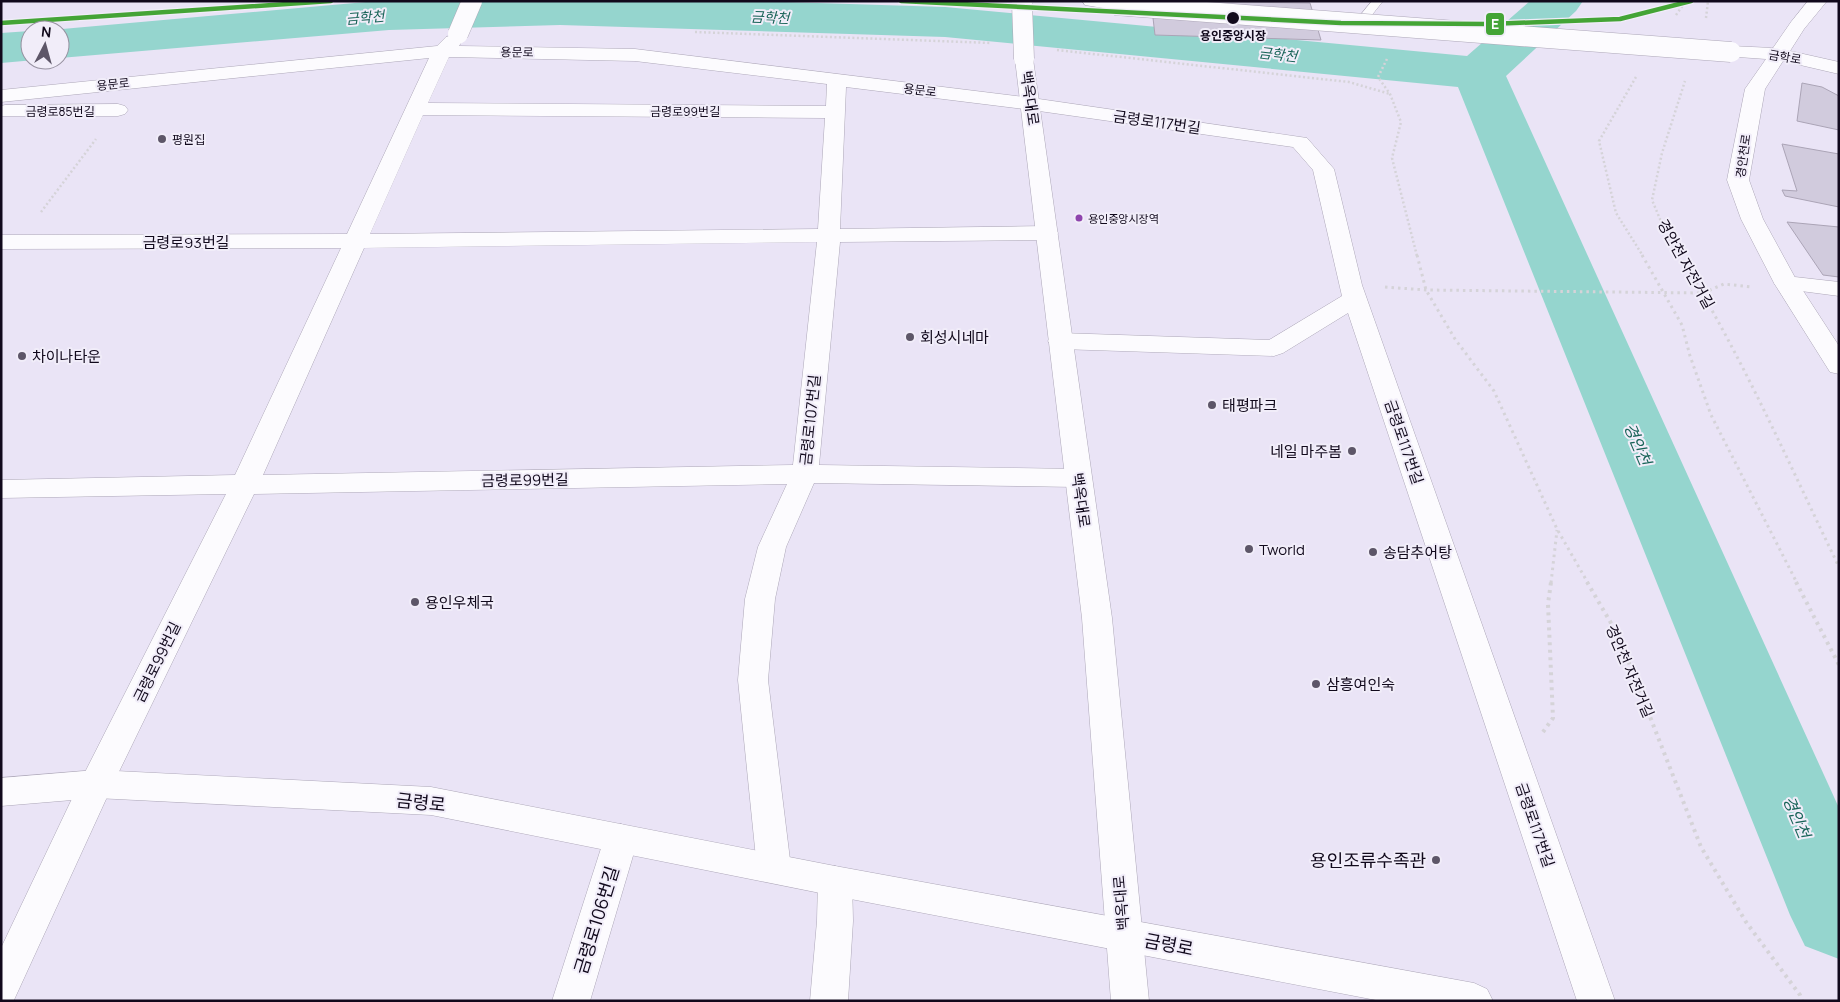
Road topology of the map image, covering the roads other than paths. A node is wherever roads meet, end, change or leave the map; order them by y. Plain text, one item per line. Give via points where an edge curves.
1 (472, 1) edge
2 (1091, 1) edge
3 (1378, 1) edge
4 (1818, 1) edge
5 (1023, 3) edge
6 (1360, 23) junction
7 (450, 42) junction
8 (1778, 54) junction
9 (1839, 68) edge
10 (837, 80) junction
11 (1, 96) edge
12 (1032, 104) junction
13 (415, 109) junction
14 (118, 110) road end
15 (1, 111) edge
16 (835, 112) junction
17 (1047, 233) junction
18 (829, 235) junction
19 (354, 241) junction
20 (10, 242) edge
21 (1786, 283) junction
22 (1839, 290) edge
23 (1354, 299) junction
24 (1060, 342) junction
25 (1839, 366) edge
26 (805, 474) junction
27 (1078, 478) junction
28 (244, 486) junction
29 (1, 489) edge
30 (96, 784) junction
31 (1, 792) edge
32 (621, 839) junction
33 (774, 868) junction
34 (835, 881) junction
35 (1123, 936) junction
36 (1, 988) edge
37 (571, 1001) edge
38 (829, 1001) edge
39 (1130, 1001) edge
40 (1474, 1001) edge
41 (1596, 1001) edge

1 - 7 street, 금령로99번길, bridge
2 - 6 street, 금학로, bridge
3 - 6 lane
4 - 8 street, 경안천로
5 - 12 street, 백옥대로, bridge via 1024,59
6 - 8 street, 금학로, bridge
7 - 10 street, 용문로 via 635,55
7 - 11 street, 용문로
7 - 13 street, 금령로99번길
8 - 9 street, 금학로
8 - 21 street, 경안천로 via 1755,89 1738,180 1752,219
10 - 12 street, 용문로
10 - 16 street, 금령로107번길
12 - 17 street, 백옥대로
12 - 23 street, 금령로117번길 via 1300,142 1323,169
13 - 16 street, 금령로99번길
13 - 19 street, 금령로99번길
14 - 15 street, 금령로85번길
16 - 18 street, 금령로107번길
17 - 18 street
17 - 24 street, 백옥대로
18 - 19 street
18 - 26 street, 금령로107번길
19 - 20 street, 금령로93번길
19 - 28 street, 금령로99번길
21 - 22 street
21 - 25 street, 경안천로
23 - 24 street via 1274,348
23 - 41 street, 금령로117번길
24 - 27 street, 백옥대로
26 - 27 street, 금령로99번길
26 - 28 street, 금령로99번길
26 - 33 street, 금령로107번길 via 772,547 760,599 753,680
27 - 35 street, 백옥대로 via 1097,618
28 - 29 street
28 - 30 street, 금령로99번길
30 - 31 street, 금령로
30 - 32 street, 금령로 via 431,801
30 - 36 street, 금령로99번길
32 - 33 street, 금령로
32 - 37 street, 금령로106번길
33 - 34 street, 금령로
34 - 35 street, 금령로
34 - 38 street
35 - 39 street, 백옥대로
35 - 40 street, 금령로

